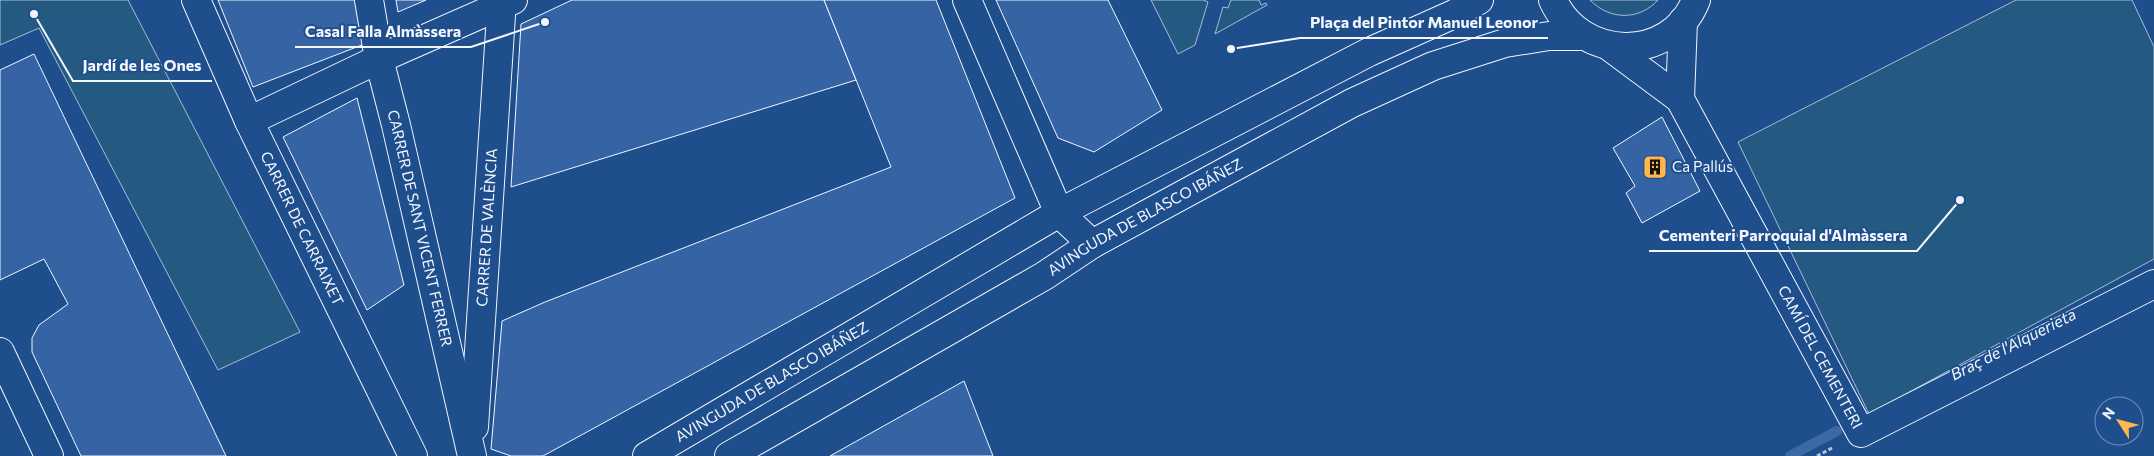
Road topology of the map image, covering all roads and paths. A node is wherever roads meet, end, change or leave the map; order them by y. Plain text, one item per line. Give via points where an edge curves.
1 (196, 0) edge
2 (368, 0) edge
3 (968, 0) edge
4 (1479, 0) edge
5 (1553, 0) edge
6 (505, 2) edge
7 (1689, 11) edge
8 (1583, 36) junction
9 (1610, 47) junction
10 (379, 59) junction
11 (1680, 100) junction
12 (249, 121) junction
13 (1059, 213) junction
14 (1092, 244) junction
15 (2154, 284) edge
16 (0, 352) edge
17 (48, 456) edge
18 (413, 456) edge
19 (472, 456) edge
20 (647, 456) edge
21 (729, 456) edge

1 - 12 street, CARRER DE CARRAIXET
2 - 10 street, CARRER DE SANT VICENT FERRER
3 - 13 street
4 - 13 street, AVINGUDA DE BLASCO IBÁÑEZ via 1369,52
5 - 8 street via 1566,21
6 - 10 street
6 - 19 street, CARRER DE VALÈNCIA
7 - 9 street via 1662,38 1637,47
7 - 11 street
8 - 9 street
8 - 14 street, AVINGUDA DE BLASCO IBÁÑEZ via 1549,36 1505,43 1433,66 1352,103
9 - 11 street
10 - 12 street
10 - 19 street, CARRER DE SANT VICENT FERRER
11 - 15 street, CAMÍ DEL CEMENTERI via 1861,433
12 - 18 street, CARRER DE CARRAIXET
13 - 14 street
13 - 20 street, AVINGUDA DE BLASCO IBÁÑEZ
14 - 21 street, AVINGUDA DE BLASCO IBÁÑEZ via 1044,276
16 - 17 street

